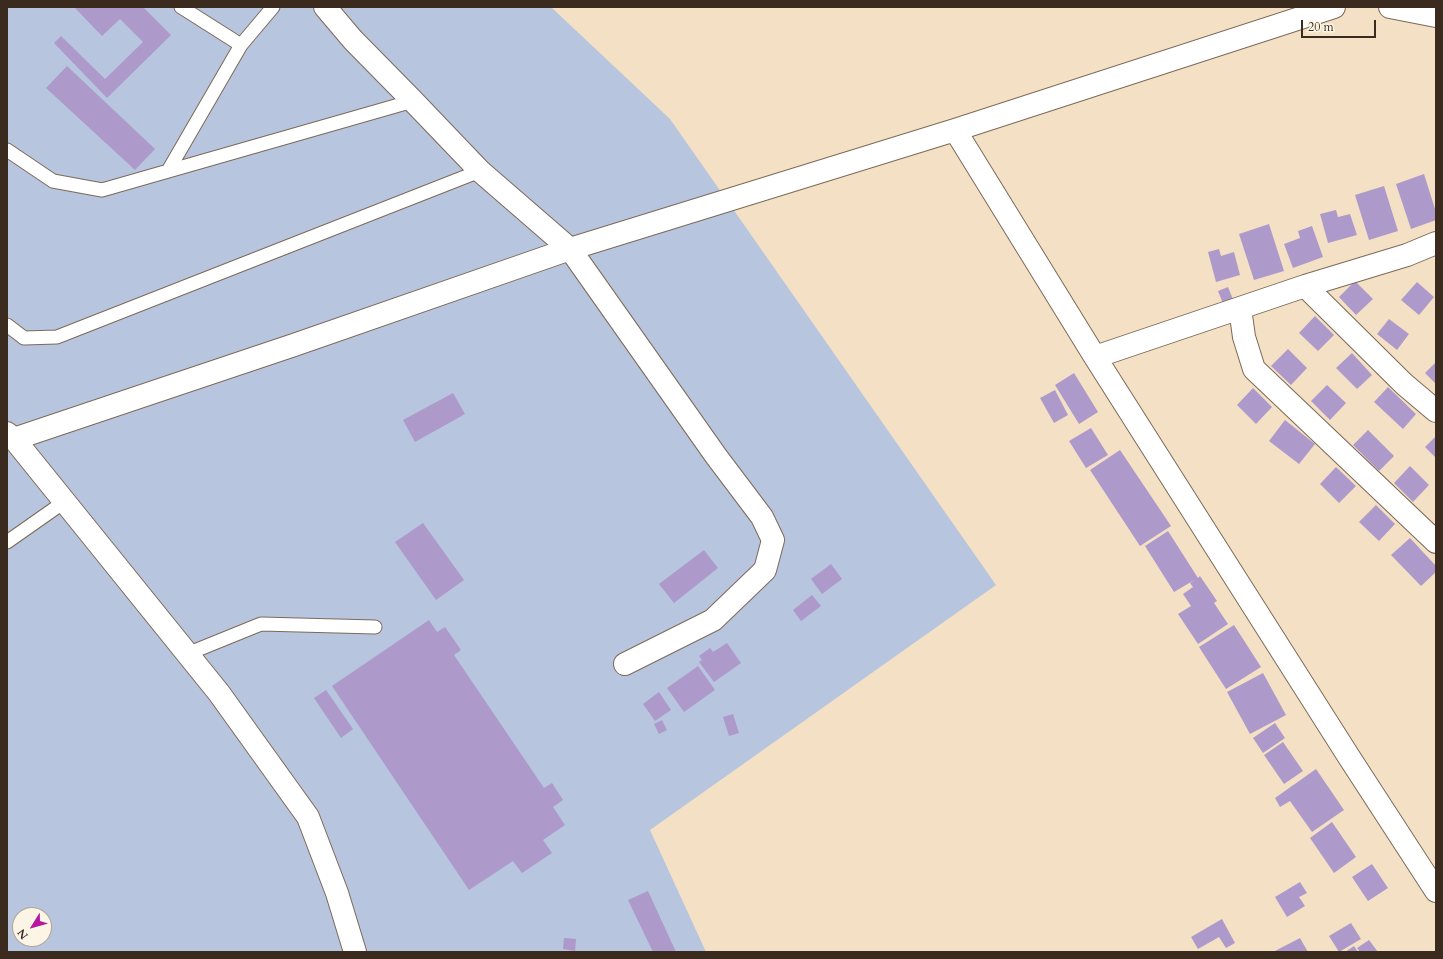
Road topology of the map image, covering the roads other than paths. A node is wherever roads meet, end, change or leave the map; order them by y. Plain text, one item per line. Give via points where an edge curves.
1 (182, 7) edge
2 (273, 7) edge
3 (324, 7) edge
4 (1390, 7) edge
5 (1327, 8) edge
6 (1436, 16) edge
7 (242, 45) junction
8 (413, 100) junction
9 (955, 130) junction
10 (7, 150) edge
11 (168, 171) junction
12 (480, 171) junction
13 (1436, 244) edge
14 (570, 249) junction
15 (1305, 286) junction
16 (1240, 308) junction
17 (7, 325) edge
18 (1095, 357) junction
19 (1436, 411) edge
20 (10, 436) edge
21 (64, 502) junction
22 (7, 542) edge
23 (1436, 542) edge
24 (375, 627) dead end
25 (187, 654) junction
26 (625, 664) dead end
27 (1436, 891) edge
28 (355, 952) edge

1 - 7 lane
2 - 7 lane
3 - 8 street
4 - 6 street
5 - 9 street
7 - 11 lane
8 - 11 lane
8 - 12 street
9 - 14 street
9 - 18 street
10 - 11 lane via 53,181 102,190
12 - 14 street
12 - 17 lane via 58,337 24,338
13 - 15 street
14 - 20 street via 294,345
14 - 26 street via 762,517 773,540 765,570 713,620
15 - 16 street
15 - 19 street via 1404,384
16 - 18 street
16 - 23 street via 1244,337 1254,369
18 - 27 street
20 - 21 street
21 - 22 lane
21 - 25 street
24 - 25 lane via 262,624
25 - 28 street via 219,693 308,817 337,893

